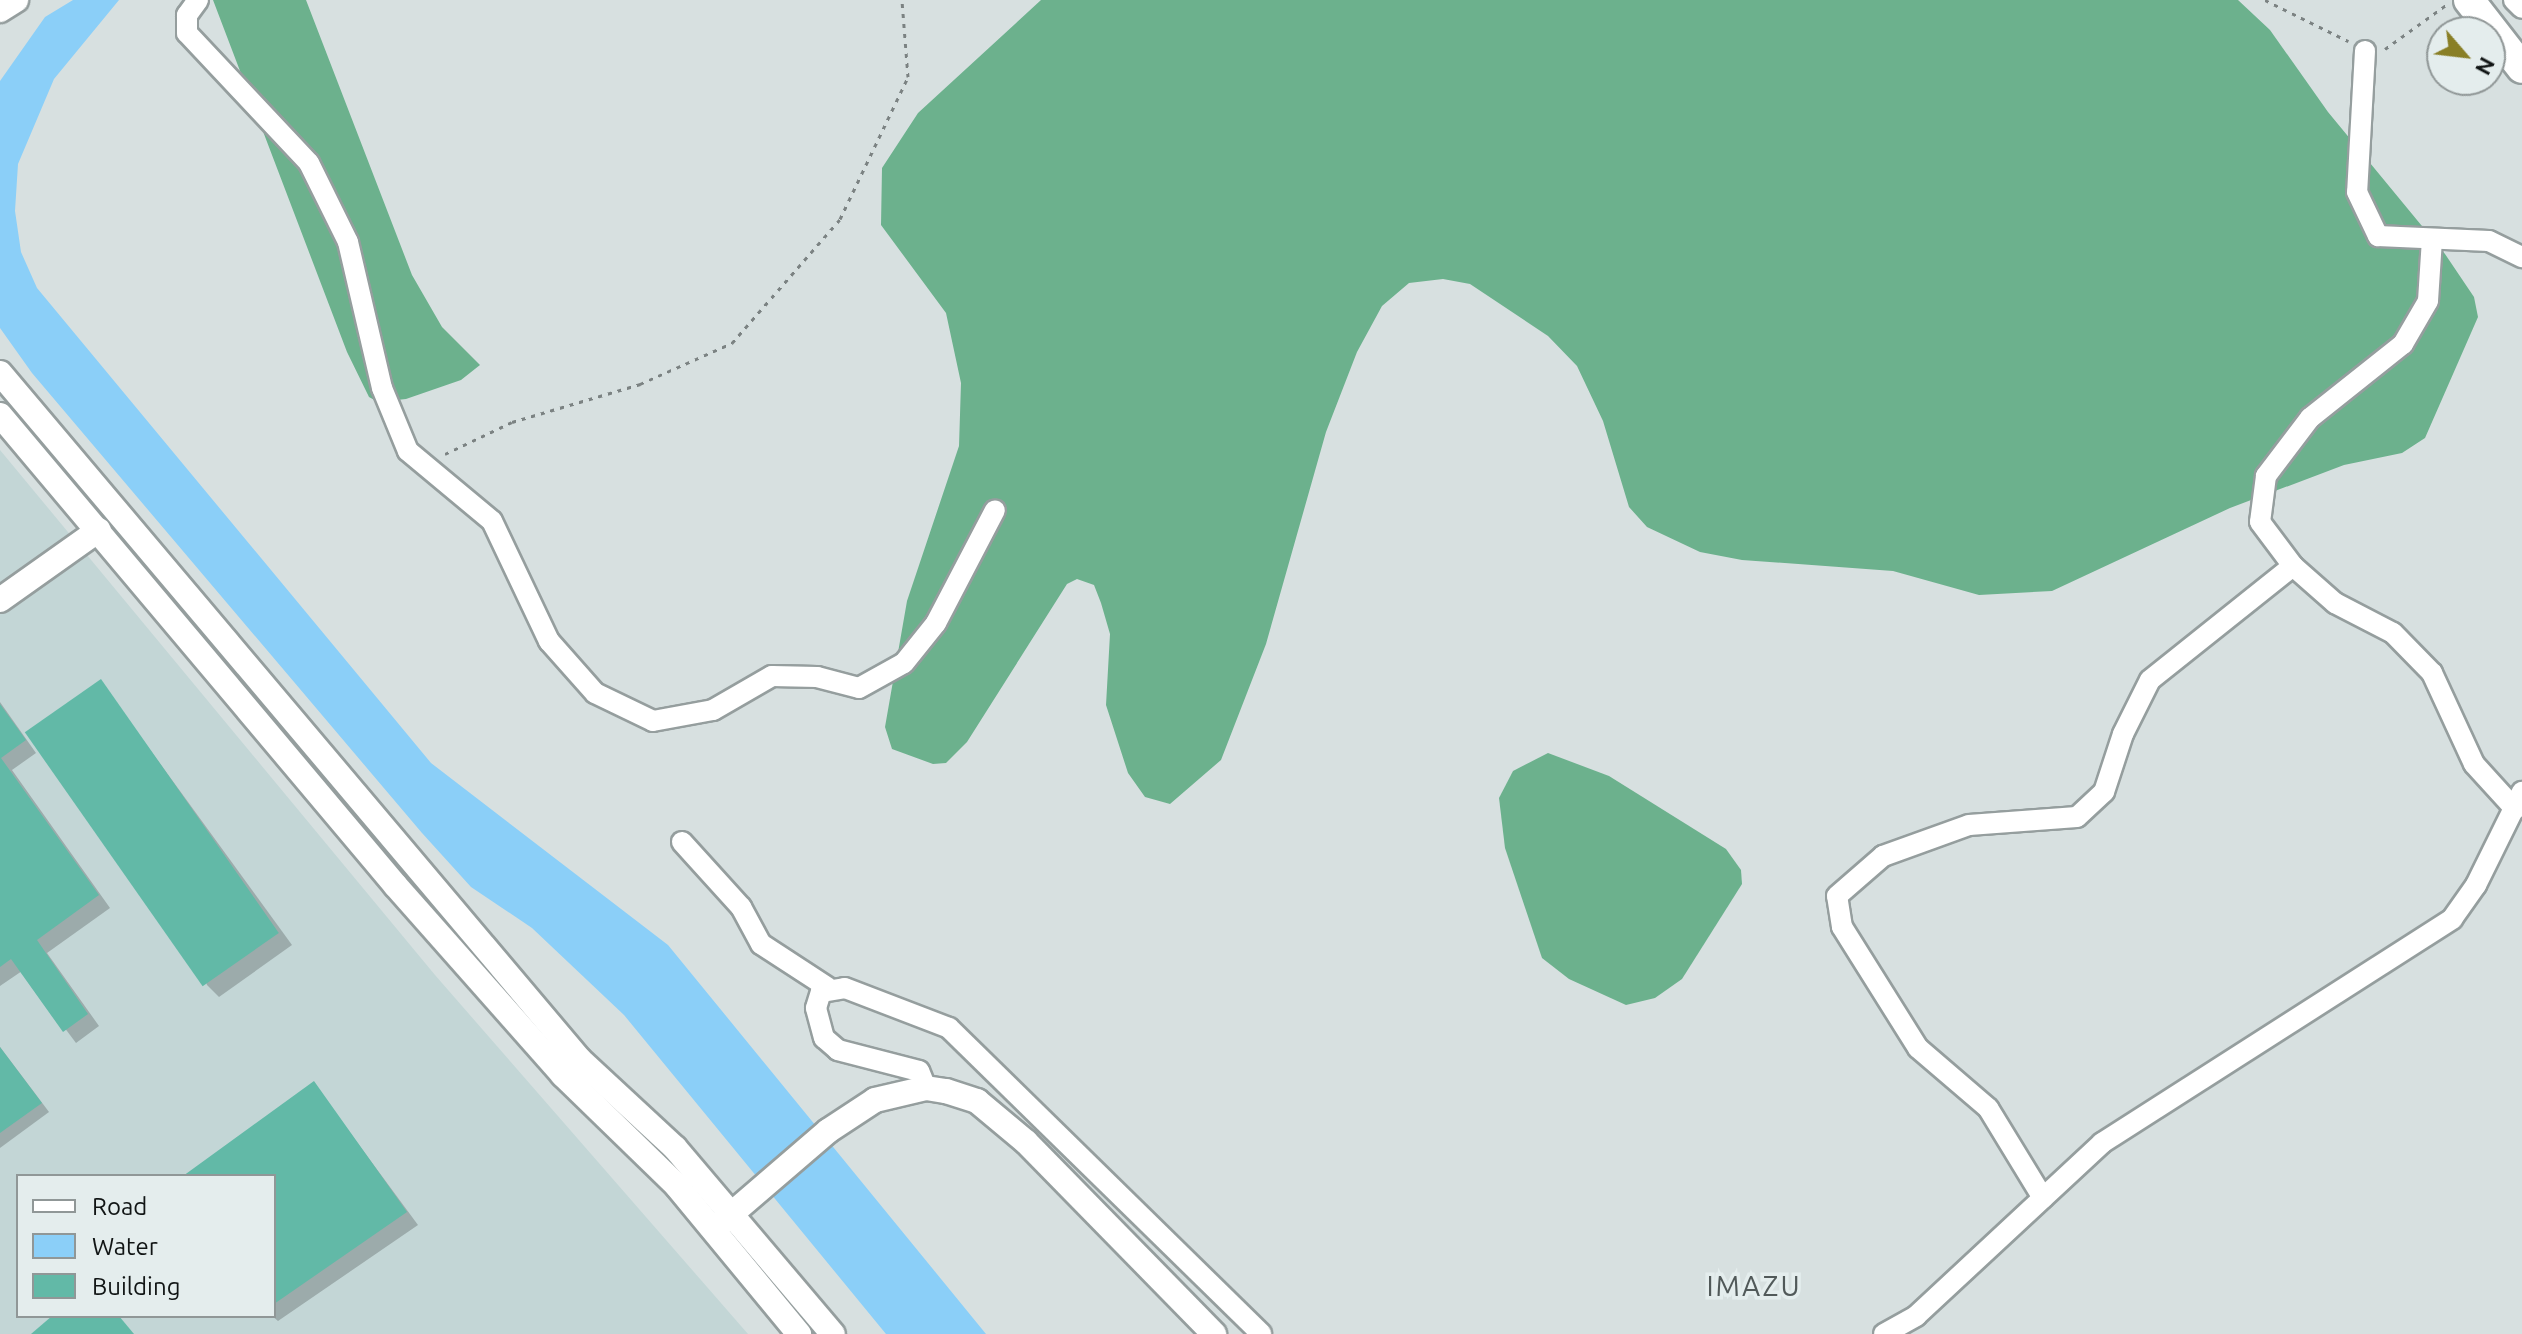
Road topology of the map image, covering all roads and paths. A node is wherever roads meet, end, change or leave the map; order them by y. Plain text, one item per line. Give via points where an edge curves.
1 (16, 0) edge
2 (198, 0) edge
3 (902, 0) edge
4 (2265, 0) edge
5 (2453, 0) edge
6 (2469, 0) edge
7 (2514, 0) edge
8 (2522, 8) edge
9 (0, 10) edge
10 (2365, 51) junction
11 (2522, 68) edge
12 (2432, 239) junction
13 (2522, 257) edge
14 (0, 373) edge
15 (0, 415) edge
16 (429, 473) junction
17 (995, 510) dead end
18 (99, 530) junction
19 (2293, 566) junction
20 (0, 600) edge
21 (2518, 801) edge
22 (682, 842) dead end
23 (827, 987) junction
24 (926, 1088) junction
25 (2043, 1198) junction
26 (741, 1206) junction
27 (713, 1230) junction
28 (1908, 1328) edge
29 (799, 1334) edge
30 (833, 1334) edge
31 (1214, 1334) edge
32 (1261, 1334) edge
33 (1884, 1334) edge

1 - 9 street
2 - 16 street via 187,15 187,33 309,163 329,202 348,242 382,388 408,451
3 - 16 path via 908,77 840,219 732,343 640,384 450,448
4 - 10 path
5 - 10 path via 2390,49
6 - 11 main road
7 - 8 street
10 - 12 street via 2357,192 2378,236
12 - 13 street via 2489,241
12 - 19 street via 2428,301 2403,344 2310,418 2266,476 2260,522
14 - 26 street via 580,1060
15 - 18 street
16 - 17 street via 492,521 549,641 595,693 653,721 713,710 772,676 817,677 859,688 904,663 936,623
18 - 20 street
18 - 27 street via 396,886 563,1075 677,1186
19 - 21 street via 2335,603 2393,633 2432,673 2474,764
19 - 25 street via 2150,680 2123,734 2104,792 2077,817 1969,825 1883,856 1837,896 1842,927 1918,1048 1988,1108
21 - 25 street via 2452,919 2102,1143
22 - 23 street via 741,907 761,944
23 - 24 street via 816,1008 824,1038 838,1050 919,1071
23 - 32 street via 858,992 949,1028
24 - 26 street via 875,1100 828,1131
24 - 31 street via 977,1101 1026,1142
25 - 28 street
26 - 27 street
26 - 30 street
27 - 29 street
28 - 33 street

